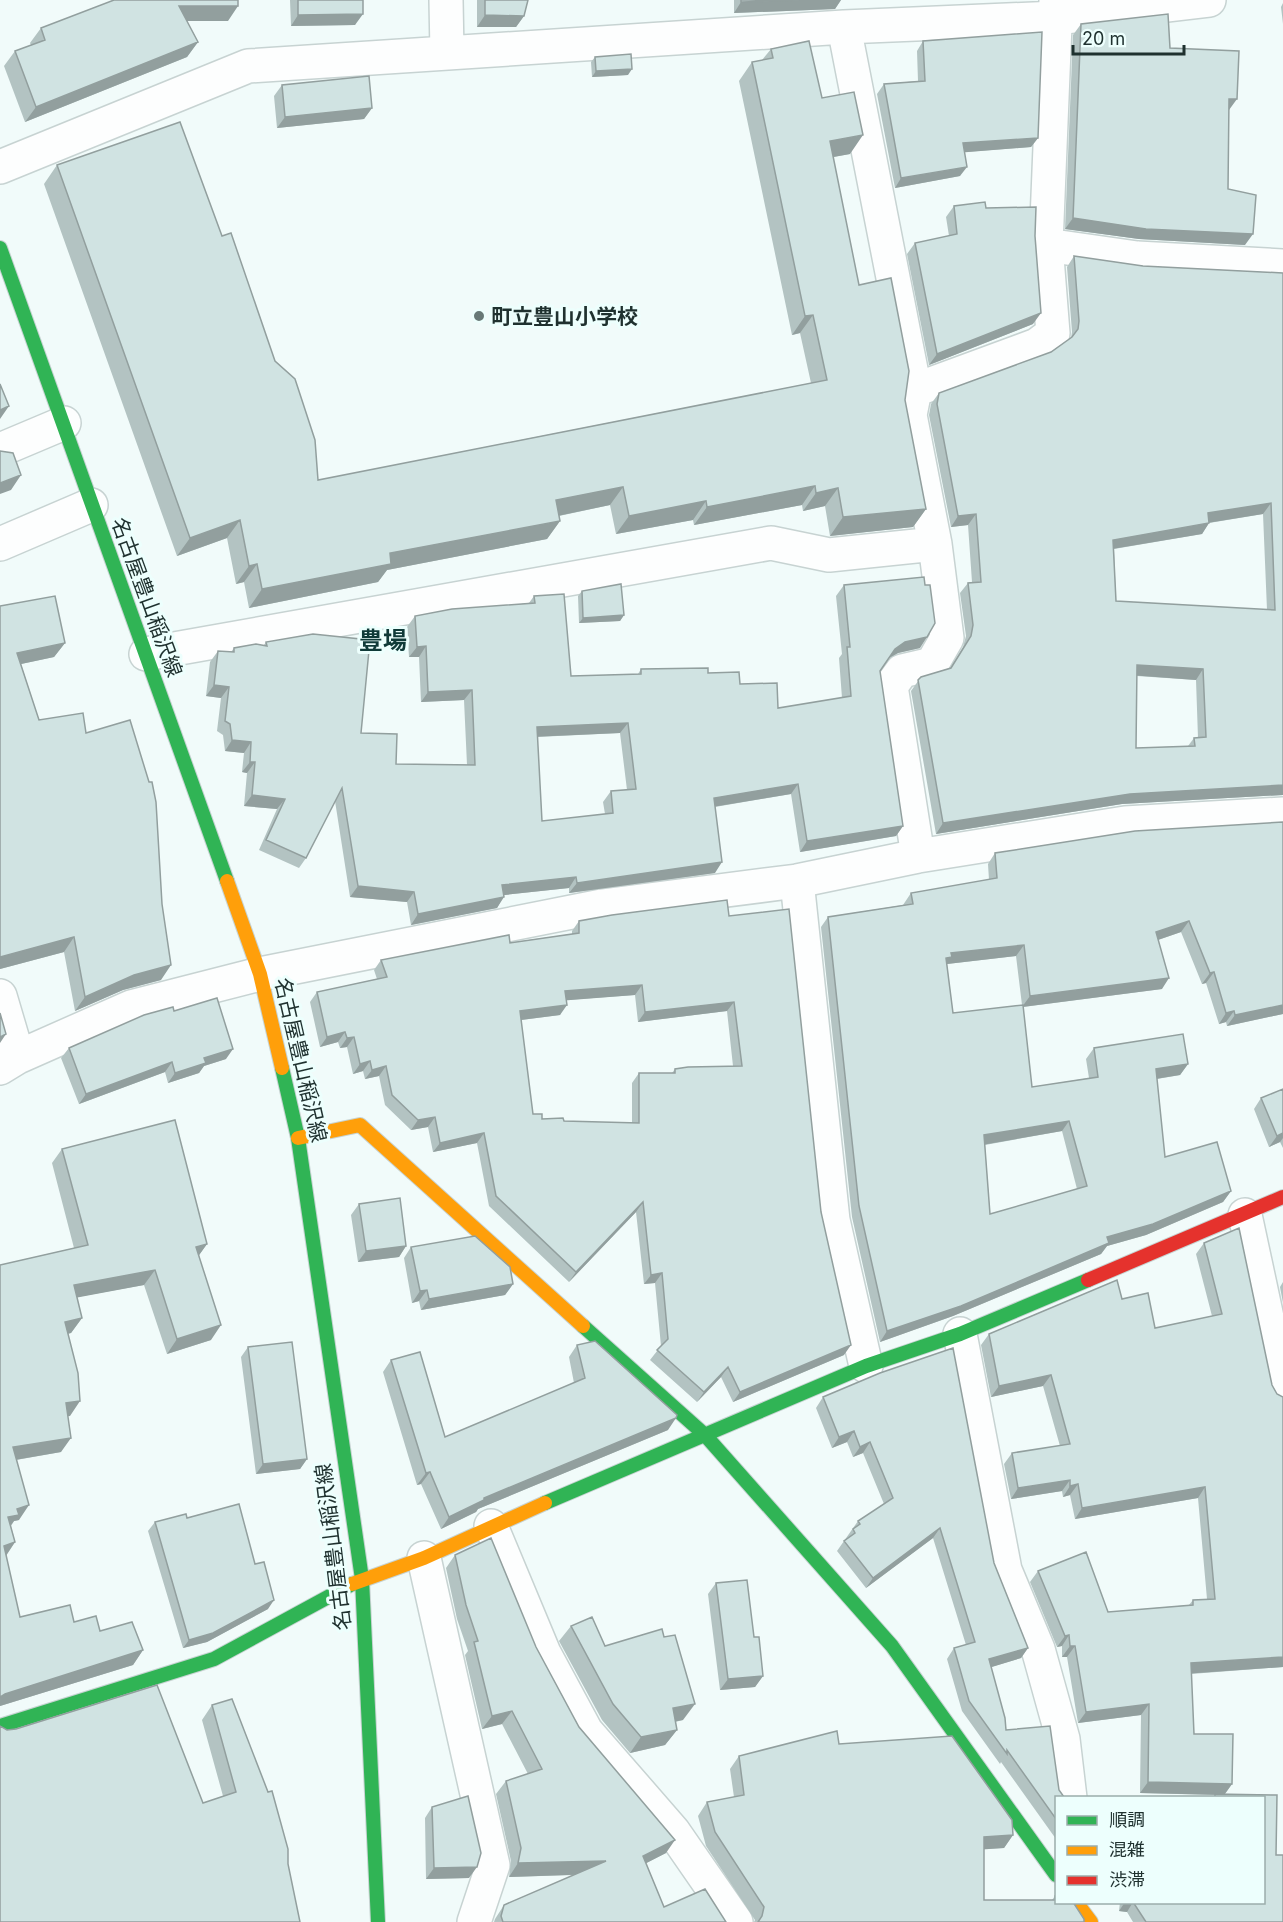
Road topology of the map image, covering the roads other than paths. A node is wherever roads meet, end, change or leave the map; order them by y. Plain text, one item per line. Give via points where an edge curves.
1 (446, 0) edge
2 (1209, 0) edge
3 (1056, 9) edge
4 (844, 27) junction
5 (447, 53) junction
6 (0, 167) edge
7 (1046, 245) junction
8 (0, 248) edge
9 (1283, 266) edge
10 (915, 390) junction
11 (64, 423) junction
12 (0, 450) edge
13 (91, 505) junction
14 (0, 544) edge
15 (935, 544) junction
16 (146, 654) junction
17 (1283, 814) edge
18 (918, 856) junction
19 (797, 881) junction
20 (260, 974) junction
21 (0, 996) edge
22 (9, 1062) edge
23 (298, 1138) junction
24 (1283, 1197) edge
25 (1245, 1215) junction
26 (960, 1334) junction
27 (866, 1366) junction
28 (1283, 1392) edge
29 (705, 1435) junction
30 (490, 1526) junction
31 (424, 1558) junction
32 (362, 1579) junction
33 (0, 1726) edge
34 (1070, 1796) edge
35 (1055, 1874) edge
36 (378, 1922) edge
37 (474, 1922) edge
38 (736, 1922) edge

1 - 5 street
2 - 3 street
3 - 4 street
3 - 7 street
4 - 5 street
4 - 10 street
5 - 6 street via 248,66
7 - 9 street via 1137,258
7 - 10 street via 1053,333 1037,345
8 - 11 street, 名古屋豊山稲沢線
10 - 15 street via 910,416
11 - 12 street
11 - 13 street, 名古屋豊山稲沢線
13 - 14 street
13 - 16 street, 名古屋豊山稲沢線
15 - 16 street via 829,555 771,543
15 - 18 street via 947,638 932,664 902,671 891,686
16 - 20 street, 名古屋豊山稲沢線
17 - 18 street via 1125,823
18 - 19 street
19 - 20 street via 602,906
19 - 27 street via 833,1220
20 - 22 street via 131,1007
20 - 23 street, 名古屋豊山稲沢線
21 - 22 street
23 - 29 street via 360,1125
23 - 32 street, 名古屋豊山稲沢線
24 - 25 street
25 - 26 street
25 - 28 street
26 - 27 street
26 - 34 street via 1005,1570 1038,1649 1063,1739
27 - 29 street
29 - 30 street
29 - 35 street via 892,1646
30 - 31 street
30 - 38 street via 544,1653 586,1731 673,1831
31 - 32 street
31 - 37 street via 493,1864
32 - 33 street via 214,1659
32 - 36 street, 名古屋豊山稲沢線

